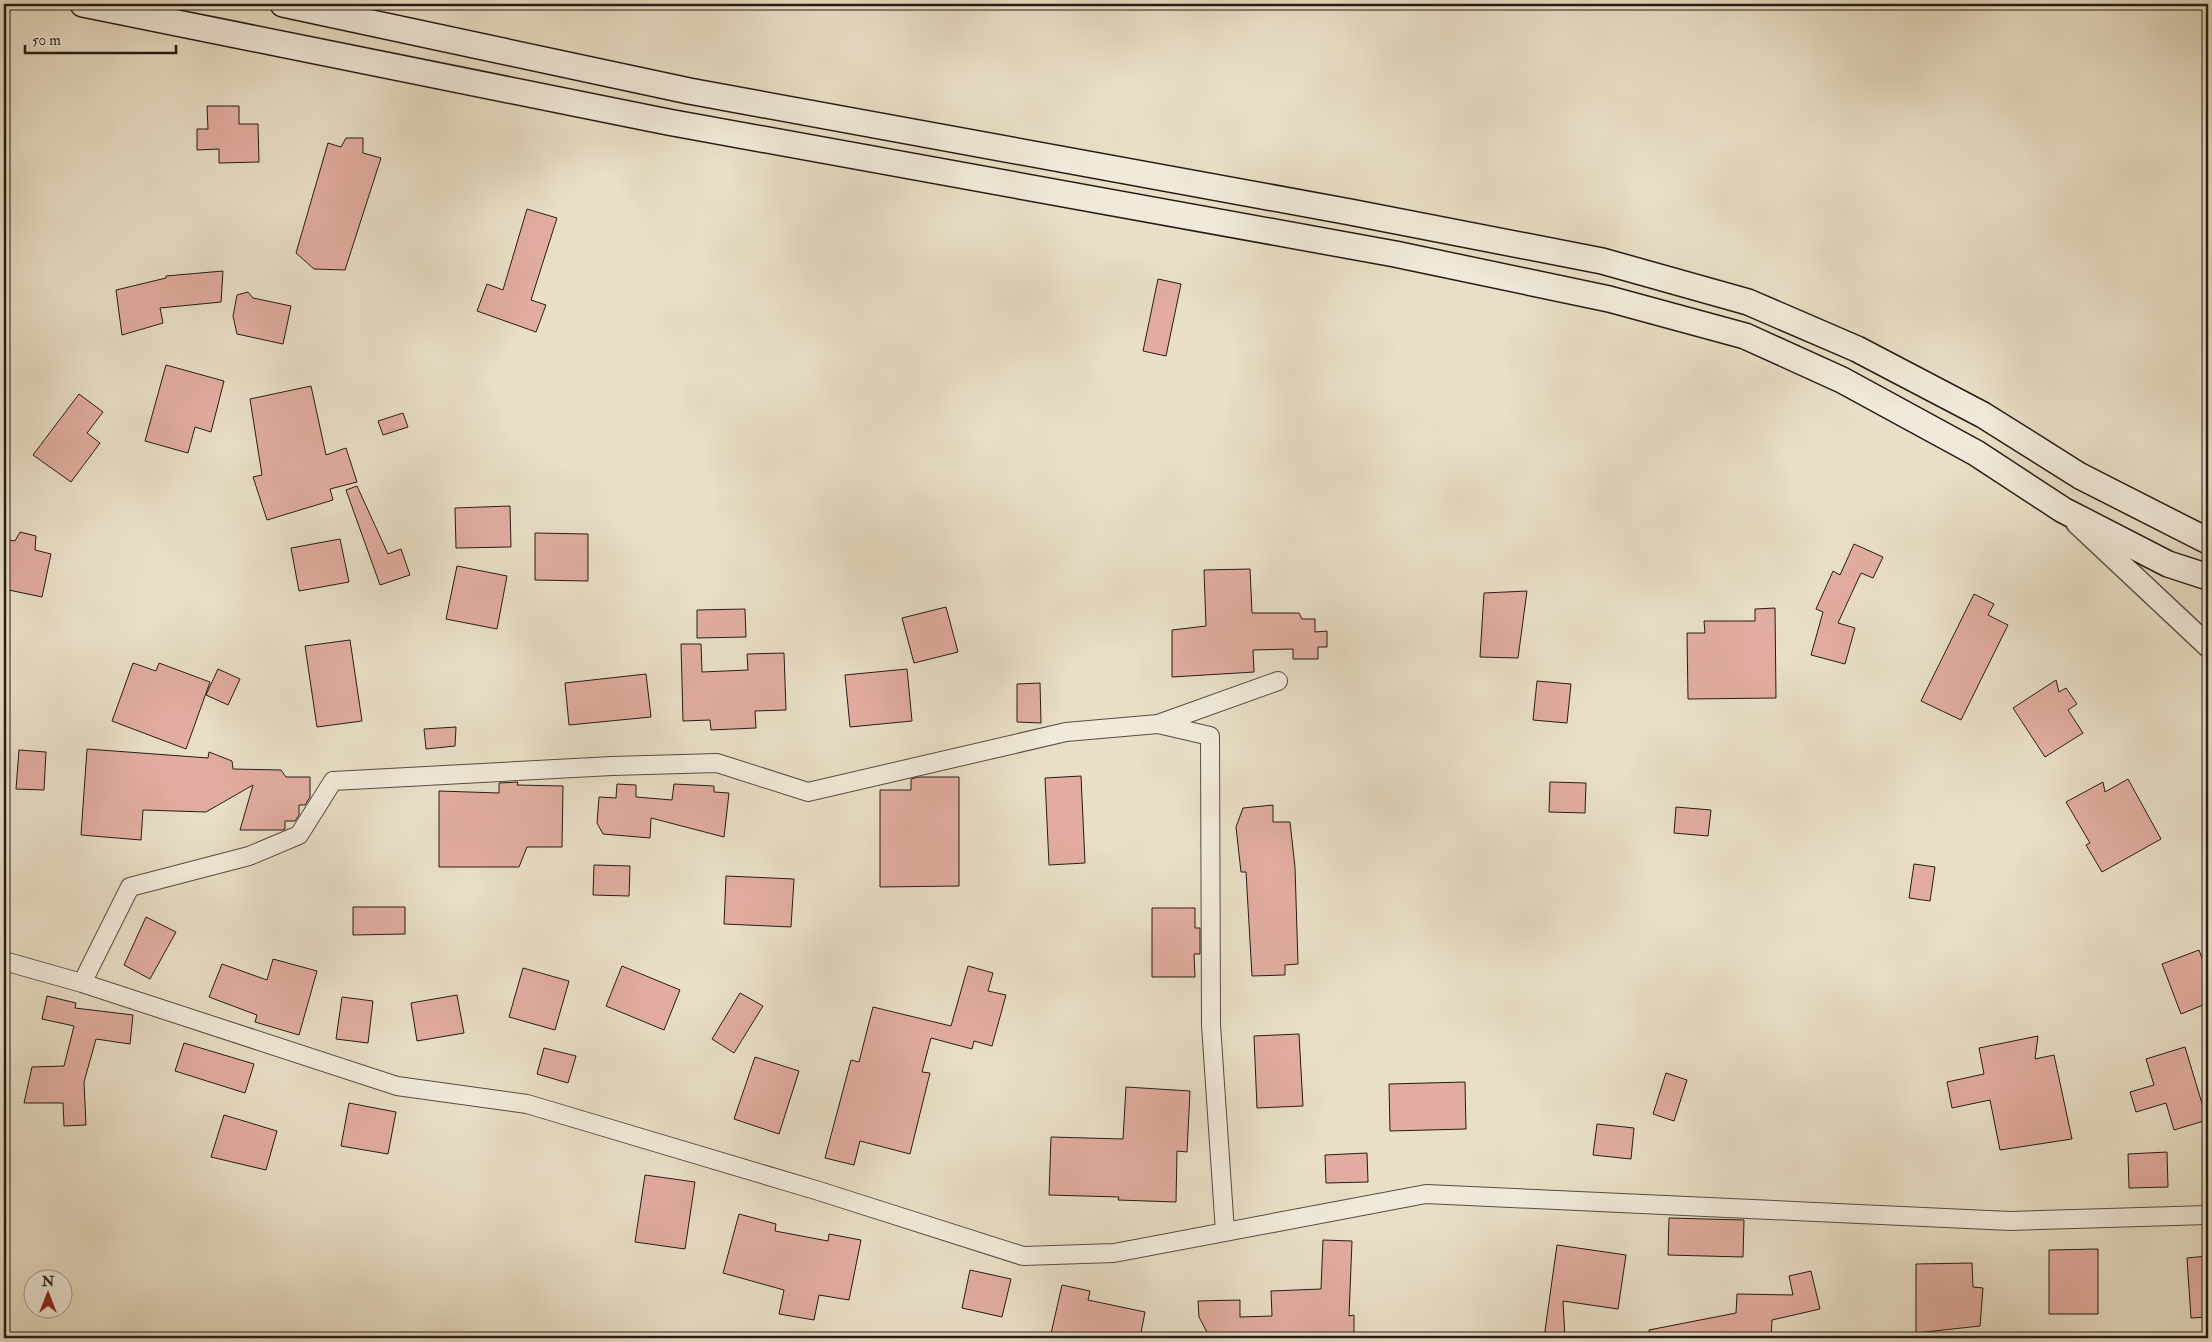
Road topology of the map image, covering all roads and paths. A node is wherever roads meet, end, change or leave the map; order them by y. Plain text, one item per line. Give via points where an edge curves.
1 (83, 4) edge
2 (283, 4) edge
3 (2063, 510) junction
4 (2208, 541) edge
5 (2208, 577) edge
6 (2208, 646) edge
7 (1278, 681) dead end
8 (1158, 724) junction
9 (4, 961) edge
10 (82, 983) junction
11 (2208, 1215) edge
12 (1225, 1232) junction

1 - 3 main road via 668,122 1395,254 1609,299 1745,336 1842,380 1976,453
2 - 4 main road via 689,91 1602,261 1748,302 1857,349 1983,415 2080,476
3 - 5 main road via 2168,564
3 - 6 street
7 - 8 street
8 - 10 street via 1066,732 808,792 717,763 333,781 299,835 249,856 130,887
8 - 12 street via 1210,736 1211,1025
9 - 10 street
10 - 12 street via 397,1086 527,1104 820,1191 1023,1256 1114,1253
11 - 12 street via 2010,1221 1426,1194

